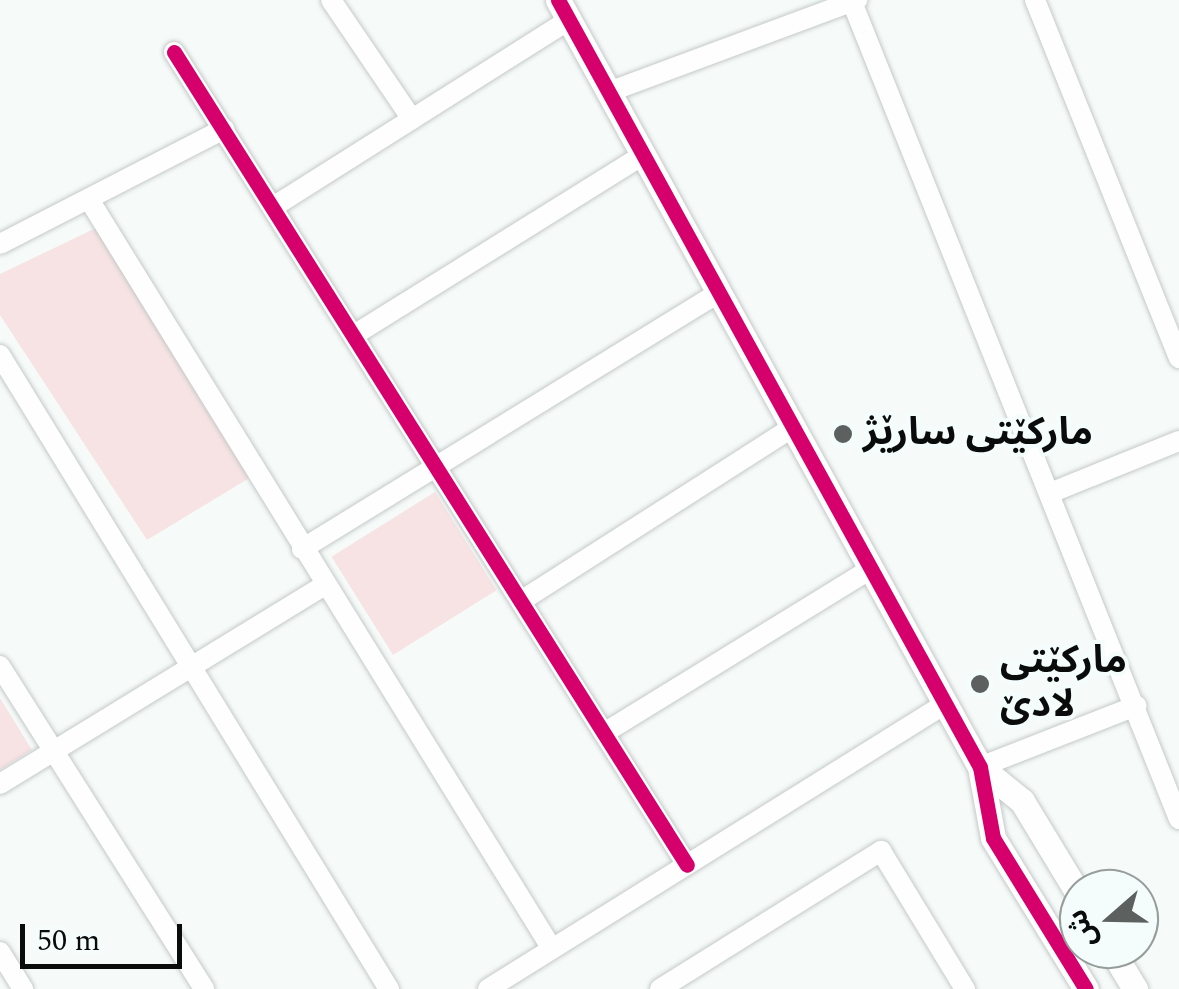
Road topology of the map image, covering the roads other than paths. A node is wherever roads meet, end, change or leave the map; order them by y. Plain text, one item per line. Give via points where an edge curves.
1 (331, 0) edge
2 (1035, 0) edge
3 (854, 1) edge
4 (564, 10) edge
5 (174, 52) dead end
6 (609, 92) junction
7 (412, 119) junction
8 (224, 129) junction
9 (643, 155) junction
10 (90, 201) junction
11 (273, 207) junction
12 (0, 244) edge
13 (718, 292) junction
14 (354, 335) junction
15 (0, 355) edge
16 (1179, 358) edge
17 (793, 428) junction
18 (1179, 442) edge
19 (436, 466) junction
20 (1050, 493) junction
21 (302, 549) junction
22 (871, 569) junction
23 (325, 585) junction
24 (521, 600) junction
25 (0, 666) edge
26 (190, 668) junction
27 (945, 704) junction
28 (1136, 706) junction
29 (604, 733) junction
30 (54, 752) junction
31 (980, 767) junction
32 (0, 784) edge
33 (1179, 819) edge
34 (686, 865) junction
35 (1063, 869) edge
36 (552, 949) junction
37 (0, 952) edge
38 (201, 988) edge
39 (23, 989) edge
40 (389, 989) edge
41 (488, 989) edge
42 (660, 989) edge
43 (964, 989) edge
44 (1086, 989) edge

1 - 7 street
2 - 16 street
3 - 6 street
3 - 20 street
4 - 6 street
4 - 7 street
5 - 8 street
6 - 9 street
7 - 11 street
8 - 10 street
8 - 11 street
9 - 13 street
9 - 14 street
10 - 12 street
10 - 21 street
11 - 14 street
13 - 17 street
13 - 19 street
14 - 19 street
15 - 26 street
17 - 22 street
17 - 24 street
18 - 20 street
19 - 21 street
19 - 24 street
20 - 28 street
21 - 23 street
22 - 27 street
22 - 29 street
23 - 26 street
23 - 36 street
24 - 29 street
25 - 30 street
26 - 30 street
26 - 40 street
27 - 31 street
27 - 34 street
28 - 31 street
28 - 33 street
29 - 34 street
30 - 32 street
30 - 38 street
31 - 35 street via 1022,801
31 - 44 street via 993,838
34 - 36 street
36 - 41 street
37 - 39 street
42 - 43 street via 881,850

